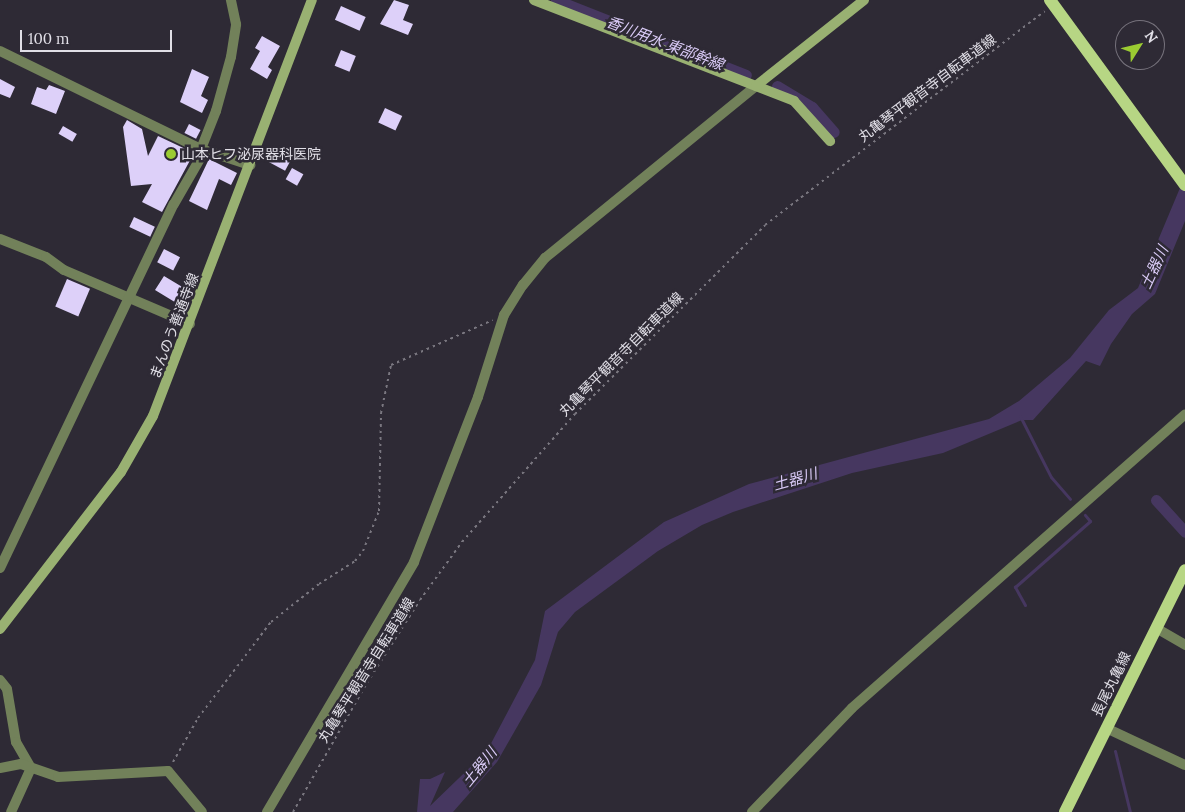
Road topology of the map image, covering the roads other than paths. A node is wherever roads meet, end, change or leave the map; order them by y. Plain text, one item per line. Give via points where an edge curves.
1 (231, 0) edge
2 (312, 0) edge
3 (534, 0) edge
4 (864, 0) edge
5 (1053, 4) edge
6 (0, 51) edge
7 (756, 86) junction
8 (830, 141) dead end
9 (203, 149) junction
10 (250, 166) junction
11 (1185, 185) edge
12 (0, 239) edge
13 (129, 298) junction
14 (190, 324) junction
15 (1185, 414) edge
16 (0, 568) edge
17 (1185, 570) edge
18 (2, 623) edge
19 (1156, 628) junction
20 (1185, 645) edge
21 (0, 680) edge
22 (1106, 728) junction
23 (1185, 765) edge
24 (0, 768) edge
25 (32, 768) junction
26 (11, 812) edge
27 (202, 812) edge
28 (267, 812) edge
29 (752, 812) edge
30 (1065, 812) edge

1 - 9 street via 236,24 231,57
2 - 10 main road, まんのう善通寺線
3 - 7 main road
4 - 7 main road
5 - 11 main road
6 - 9 street
7 - 8 main road via 794,101
7 - 28 street via 545,258 523,285 504,315 478,397 414,562
9 - 10 street
9 - 13 street
10 - 14 main road, まんのう善通寺線
12 - 13 street via 46,257 64,270
13 - 14 street
13 - 16 street
14 - 18 main road, まんのう善通寺線 via 153,416 121,472
15 - 29 street via 852,708
17 - 19 main road, 長尾丸亀線
19 - 20 street
19 - 22 main road, 長尾丸亀線
21 - 25 street via 7,689 16,742
22 - 23 street
22 - 30 main road, 長尾丸亀線
24 - 25 street via 21,764
25 - 26 street
25 - 27 street via 58,777 168,771

